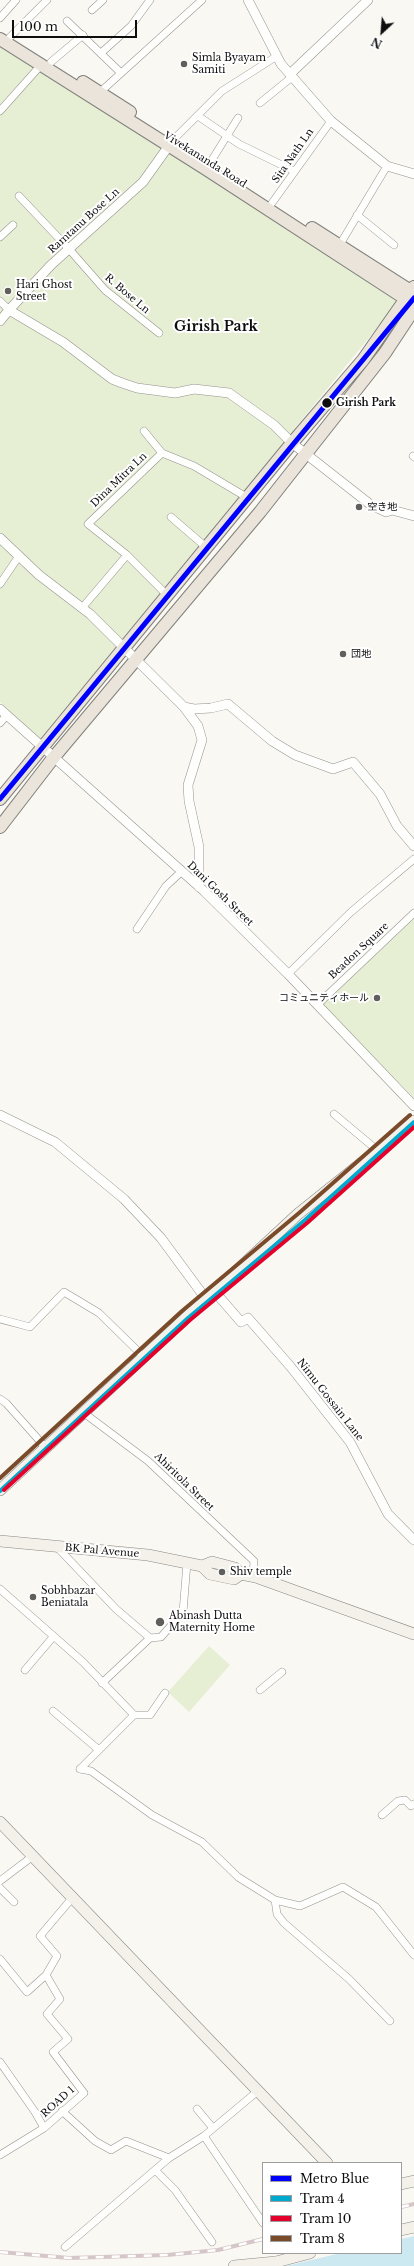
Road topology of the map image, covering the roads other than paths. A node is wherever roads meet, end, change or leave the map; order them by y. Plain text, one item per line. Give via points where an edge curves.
1 (16, 0) edge
2 (46, 0) edge
3 (103, 0) edge
4 (150, 0) edge
5 (202, 0) edge
6 (248, 0) edge
7 (368, 0) edge
8 (92, 10) dead end
9 (0, 18) edge
10 (67, 21) dead end
11 (0, 30) edge
12 (83, 36) junction
13 (5, 38) edge
14 (101, 53) junction
15 (277, 56) junction
16 (46, 63) junction
17 (120, 73) junction
18 (291, 75) junction
19 (97, 96) junction
20 (260, 103) dead end
21 (0, 111) edge
22 (198, 116) junction
23 (238, 118) dead end
24 (331, 121) junction
25 (227, 135) junction
26 (171, 143) junction
27 (210, 163) junction
28 (387, 166) junction
29 (294, 172) junction
30 (414, 174) edge
31 (19, 196) dead end
32 (272, 202) junction
33 (357, 215) junction
34 (13, 225) dead end
35 (0, 237) edge
36 (394, 245) dead end
37 (339, 246) junction
38 (69, 249) junction
39 (412, 295) edge
40 (0, 301) edge
41 (10, 310) junction
42 (414, 310) edge
43 (0, 321) edge
44 (159, 333) dead end
45 (144, 432) dead end
46 (292, 443) junction
47 (162, 453) junction
48 (306, 454) junction
49 (248, 498) junction
50 (414, 516) edge
51 (171, 517) dead end
52 (0, 538) edge
53 (206, 548) junction
54 (127, 555) junction
55 (19, 556) junction
56 (0, 583) edge
57 (168, 596) junction
58 (82, 608) junction
59 (124, 647) junction
60 (137, 660) junction
61 (184, 707) junction
62 (3, 712) edge
63 (0, 723) edge
64 (42, 747) junction
65 (54, 757) junction
66 (2, 794) edge
67 (0, 827) edge
68 (414, 846) edge
69 (414, 859) edge
70 (181, 872) junction
71 (199, 887) junction
72 (414, 913) edge
73 (137, 929) dead end
74 (288, 974) junction
75 (318, 1004) junction
76 (414, 1106) edge
77 (334, 1114) dead end
78 (0, 1115) edge
79 (414, 1121) edge
80 (377, 1150) junction
81 (215, 1292) junction
82 (206, 1299) junction
83 (0, 1319) edge
84 (144, 1357) junction
85 (0, 1399) edge
86 (84, 1413) junction
87 (46, 1448) junction
88 (0, 1490) edge
89 (414, 1540) edge
90 (0, 1541) edge
91 (57, 1547) junction
92 (187, 1563) junction
93 (253, 1576) junction
94 (0, 1589) edge
95 (414, 1634) edge
96 (53, 1637) junction
97 (150, 1638) junction
98 (25, 1670) dead end
99 (282, 1672) dead end
100 (102, 1683) junction
101 (260, 1690) dead end
102 (165, 1693) dead end
103 (53, 1711) dead end
104 (134, 1715) junction
105 (99, 1750) junction
106 (414, 1804) edge
107 (382, 1815) dead end
108 (0, 1822) edge
109 (33, 1856) junction
110 (0, 1881) edge
111 (0, 1888) edge
112 (74, 1897) junction
113 (275, 1900) junction
114 (14, 1902) dead end
115 (414, 1955) edge
116 (0, 1959) edge
117 (46, 1975) junction
118 (390, 2021) dead end
119 (0, 2062) edge
120 (259, 2090) junction
121 (197, 2109) dead end
122 (62, 2111) junction
123 (212, 2127) junction
124 (44, 2128) junction
125 (204, 2136) junction
126 (0, 2155) edge
127 (169, 2158) junction
128 (326, 2162) edge
129 (155, 2170) junction
130 (414, 2181) edge
131 (402, 2184) edge
132 (262, 2222) edge
133 (414, 2227) edge
134 (402, 2230) edge
135 (212, 2242) dead end
136 (66, 2247) dead end
137 (306, 2254) edge
138 (234, 2266) edge

1 - 9 street
2 - 13 street
3 - 8 street
4 - 14 street via 131,26
5 - 17 street
6 - 15 street
7 - 18 street
10 - 12 street
11 - 13 main road, Vivekananda Road
12 - 14 street
12 - 16 street
13 - 16 main road, Vivekananda Road
14 - 17 street
15 - 18 street
15 - 22 street via 222,91
16 - 19 main road, Vivekananda Road
16 - 21 street
17 - 19 street
18 - 20 street
18 - 24 street
19 - 26 main road, Vivekananda Road
22 - 25 street
22 - 26 street
23 - 25 street
24 - 28 street
24 - 29 street, Sita Nath Ln
25 - 27 street
25 - 29 street via 239,144
26 - 27 main road, Vivekananda Road
26 - 38 street, Ramtanu Bose Ln via 143,182
26 - 39 main road, Vivekananda Road
27 - 32 main road, Vivekananda Road
28 - 30 street
28 - 33 street
29 - 32 street, Sita Nath Ln
31 - 38 street, R. Bose Ln
32 - 37 main road, Vivekananda Road
33 - 36 street
33 - 37 street
34 - 35 street
37 - 39 main road, Vivekananda Road
38 - 41 street, Ramtanu Bose Ln via 35,281
38 - 44 street, R. Bose Ln via 105,290
39 - 46 main road via 363,360
40 - 41 street
41 - 43 street, Ramtanu Bose Ln
41 - 46 street via 63,342 112,379 137,388 175,393 194,389 229,393 274,425
42 - 48 main road via 386,354
45 - 47 street, Dina Mitra Ln
46 - 48 street
46 - 49 main road
47 - 49 street via 194,466
47 - 54 street, Dina Mitra Ln via 88,524
48 - 50 street via 371,505 386,512 392,510
48 - 60 main road
49 - 53 main road
51 - 53 street
52 - 55 street
53 - 57 main road
54 - 57 street
54 - 58 street
55 - 56 street
55 - 58 street
57 - 59 main road
58 - 59 street
59 - 60 street
59 - 64 main road
60 - 61 street
60 - 65 main road
61 - 68 street via 194,710 228,704 272,741 295,755 333,769 353,762 380,794 396,826
61 - 71 street via 198,726 202,740 188,785 199,847
62 - 63 street
62 - 64 street, Dani Gosh Street
64 - 65 street, Dani Gosh Street
64 - 66 main road
65 - 67 main road
65 - 70 street, Dani Gosh Street
69 - 74 street via 351,912
70 - 71 street, Dani Gosh Street
70 - 73 street via 166,886
71 - 74 street, Dani Gosh Street
72 - 75 street, Beadon Square
74 - 75 street, Dani Gosh Street
75 - 76 street, Dani Gosh Street
77 - 80 street
78 - 82 street via 56,1142 124,1199 161,1238
79 - 80 main road
80 - 81 main road via 302,1210
81 - 82 main road
81 - 89 street, Nimu Gossain Lane via 241,1322 248,1318 290,1366 350,1442 388,1514
82 - 84 main road
83 - 84 street via 30,1327 64,1292 99,1313
84 - 86 main road
85 - 87 street
86 - 87 main road
86 - 93 street, Ahiritola Street via 148,1461 254,1561
87 - 88 main road
90 - 91 main road, BK Pal Avenue
91 - 92 main road, BK Pal Avenue via 148,1555
91 - 97 street via 116,1609
92 - 93 main road, BK Pal Avenue via 202,1566 212,1562
92 - 97 street via 183,1612 161,1637
93 - 95 main road, BK Pal Avenue
94 - 96 street
96 - 98 street
96 - 100 street
97 - 100 street
99 - 101 street
100 - 104 street
102 - 104 street via 150,1715
103 - 105 street
104 - 105 street
105 - 113 street via 80,1769 91,1771 152,1815 202,1842 238,1877
106 - 107 street via 411,1806 405,1800 398,1801
108 - 109 main road
109 - 110 street
109 - 112 main road
111 - 114 street
112 - 117 street via 40,1936 57,1956
112 - 120 main road
113 - 115 street via 300,1906 343,1887 376,1907
113 - 118 street via 277,1914 284,1923 349,1979
116 - 117 street via 27,1992
117 - 122 street, ROAD 1 via 60,1999 47,2014 68,2039 53,2052 84,2093
119 - 124 street
120 - 123 street
120 - 128 main road
121 - 123 street
122 - 124 street, ROAD 1
122 - 127 street via 95,2141 111,2150 126,2141
123 - 125 street
124 - 126 street, ROAD 1
125 - 127 street
125 - 132 street
127 - 129 street
129 - 135 street via 175,2190
129 - 136 street
130 - 131 main road
133 - 134 main road
137 - 138 main road via 276,2262

